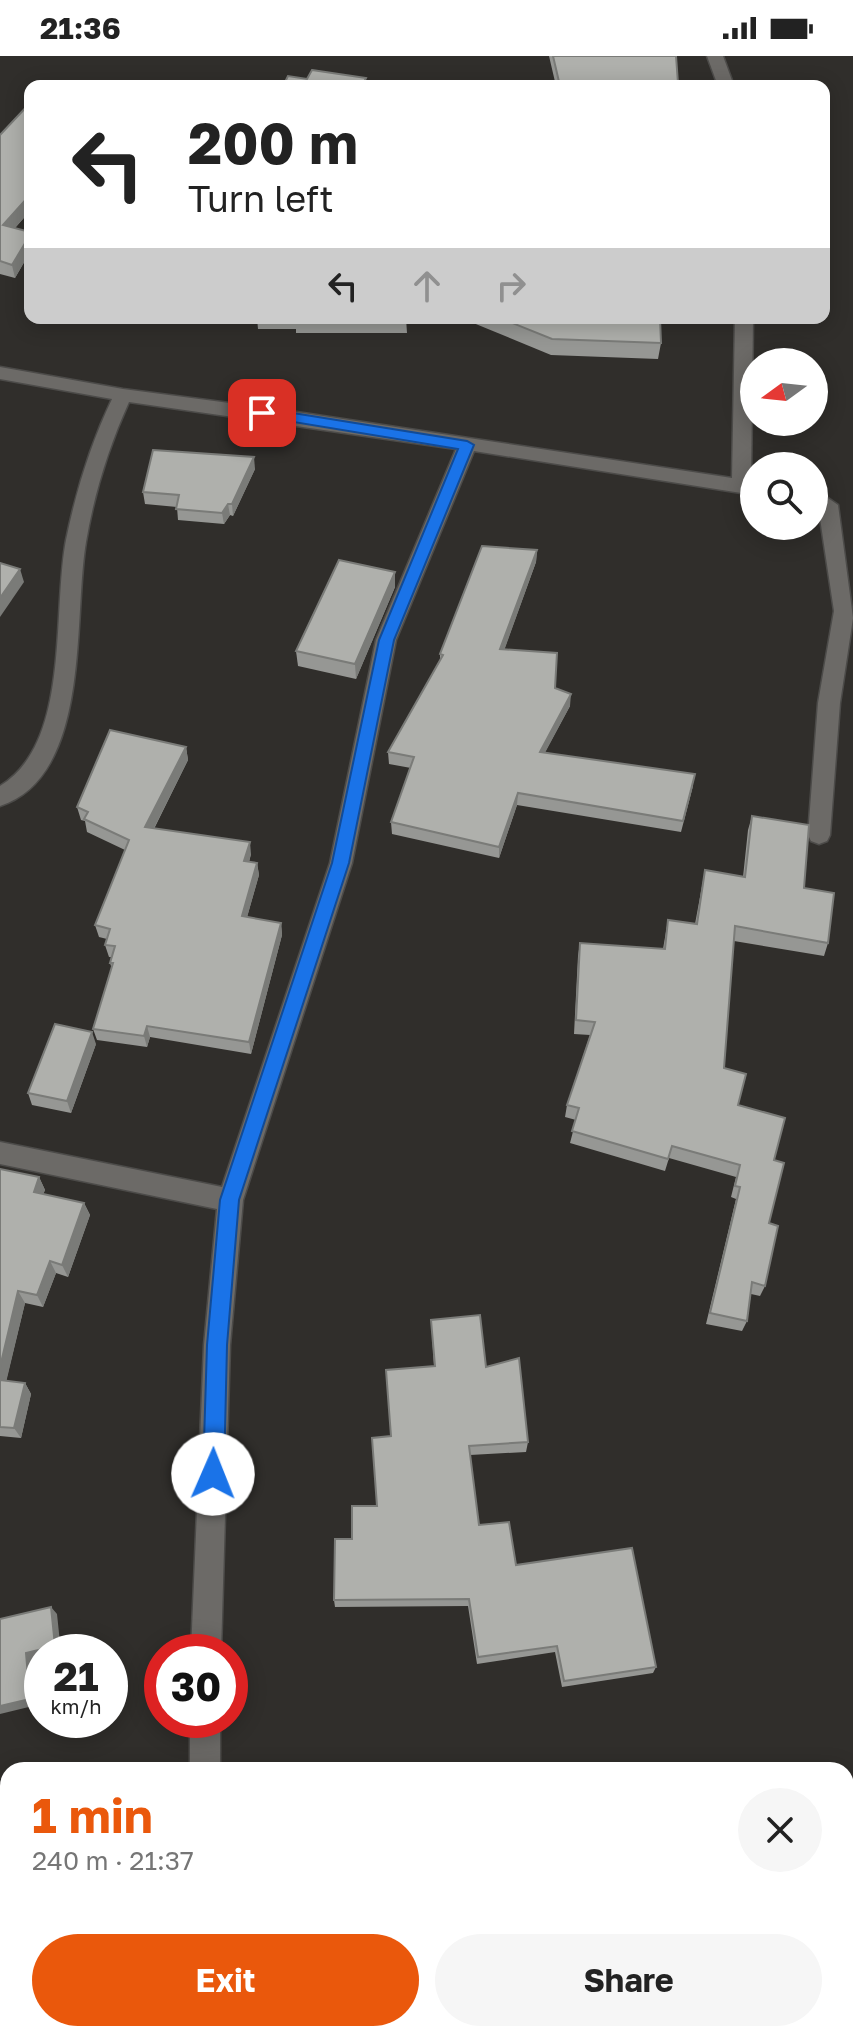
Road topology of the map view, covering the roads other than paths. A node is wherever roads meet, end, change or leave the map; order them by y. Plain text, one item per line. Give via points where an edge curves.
1 (715, 56) edge
2 (724, 80) edge
3 (744, 324) edge
4 (0, 373) edge
5 (123, 395) junction
6 (467, 445) junction
7 (747, 452) edge
8 (740, 485) edge
9 (828, 504) edge
10 (853, 508) edge
11 (828, 536) edge
12 (0, 797) edge
13 (819, 835) dead end
14 (0, 1153) edge
15 (230, 1200) junction
16 (207, 1634) edge
17 (205, 1738) edge
18 (205, 1762) edge

1 - 2 street
3 - 7 street
4 - 5 street
5 - 6 street
5 - 12 street via 108,425 76,542 57,726 36,770 15,792
6 - 8 street
6 - 15 street via 386,640 341,863
9 - 10 street
11 - 13 street via 844,611 829,703
14 - 15 street
15 - 16 street via 217,1345
17 - 18 street

